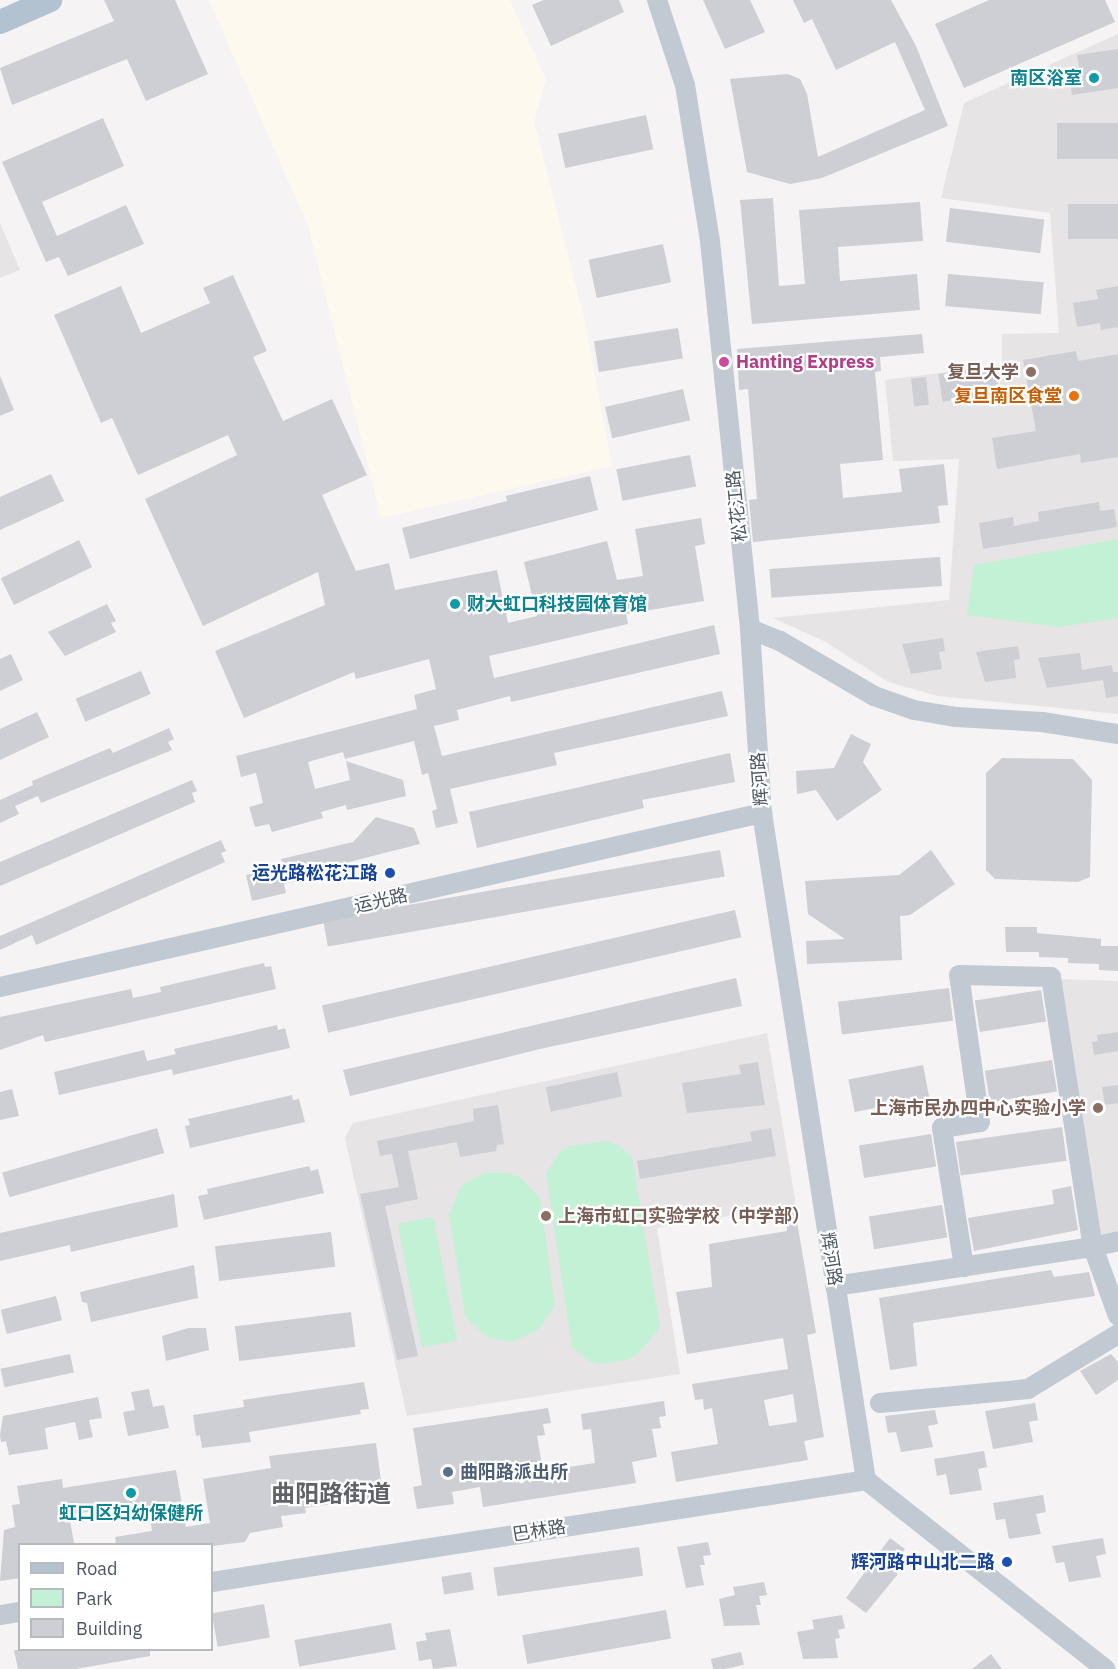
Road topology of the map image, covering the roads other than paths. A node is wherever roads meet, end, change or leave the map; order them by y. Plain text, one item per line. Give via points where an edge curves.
1 (50, 0) edge
2 (657, 0) edge
3 (0, 22) edge
4 (750, 629) junction
5 (1118, 734) edge
6 (762, 813) junction
7 (0, 987) edge
8 (1118, 1241) edge
9 (1093, 1247) junction
10 (964, 1267) junction
11 (835, 1286) junction
12 (1118, 1316) edge
13 (1118, 1334) edge
14 (880, 1403) dead end
15 (866, 1480) junction
16 (213, 1582) edge
17 (18, 1612) edge
18 (0, 1615) edge
19 (1105, 1669) edge

1 - 3 main road
2 - 4 street, 松花江路 via 685,85 710,241
4 - 5 street via 805,654 874,696 914,710 956,717 1042,722
4 - 6 street, 辉河路
6 - 7 street, 运光路
6 - 11 street, 辉河路
8 - 9 street
9 - 10 street
9 - 10 street via 1051,977 959,975 980,1122 942,1128
9 - 12 street
10 - 11 street
11 - 15 street, 辉河路
13 - 14 street via 1028,1389
15 - 16 street, 巴林路
15 - 19 street
17 - 18 street

